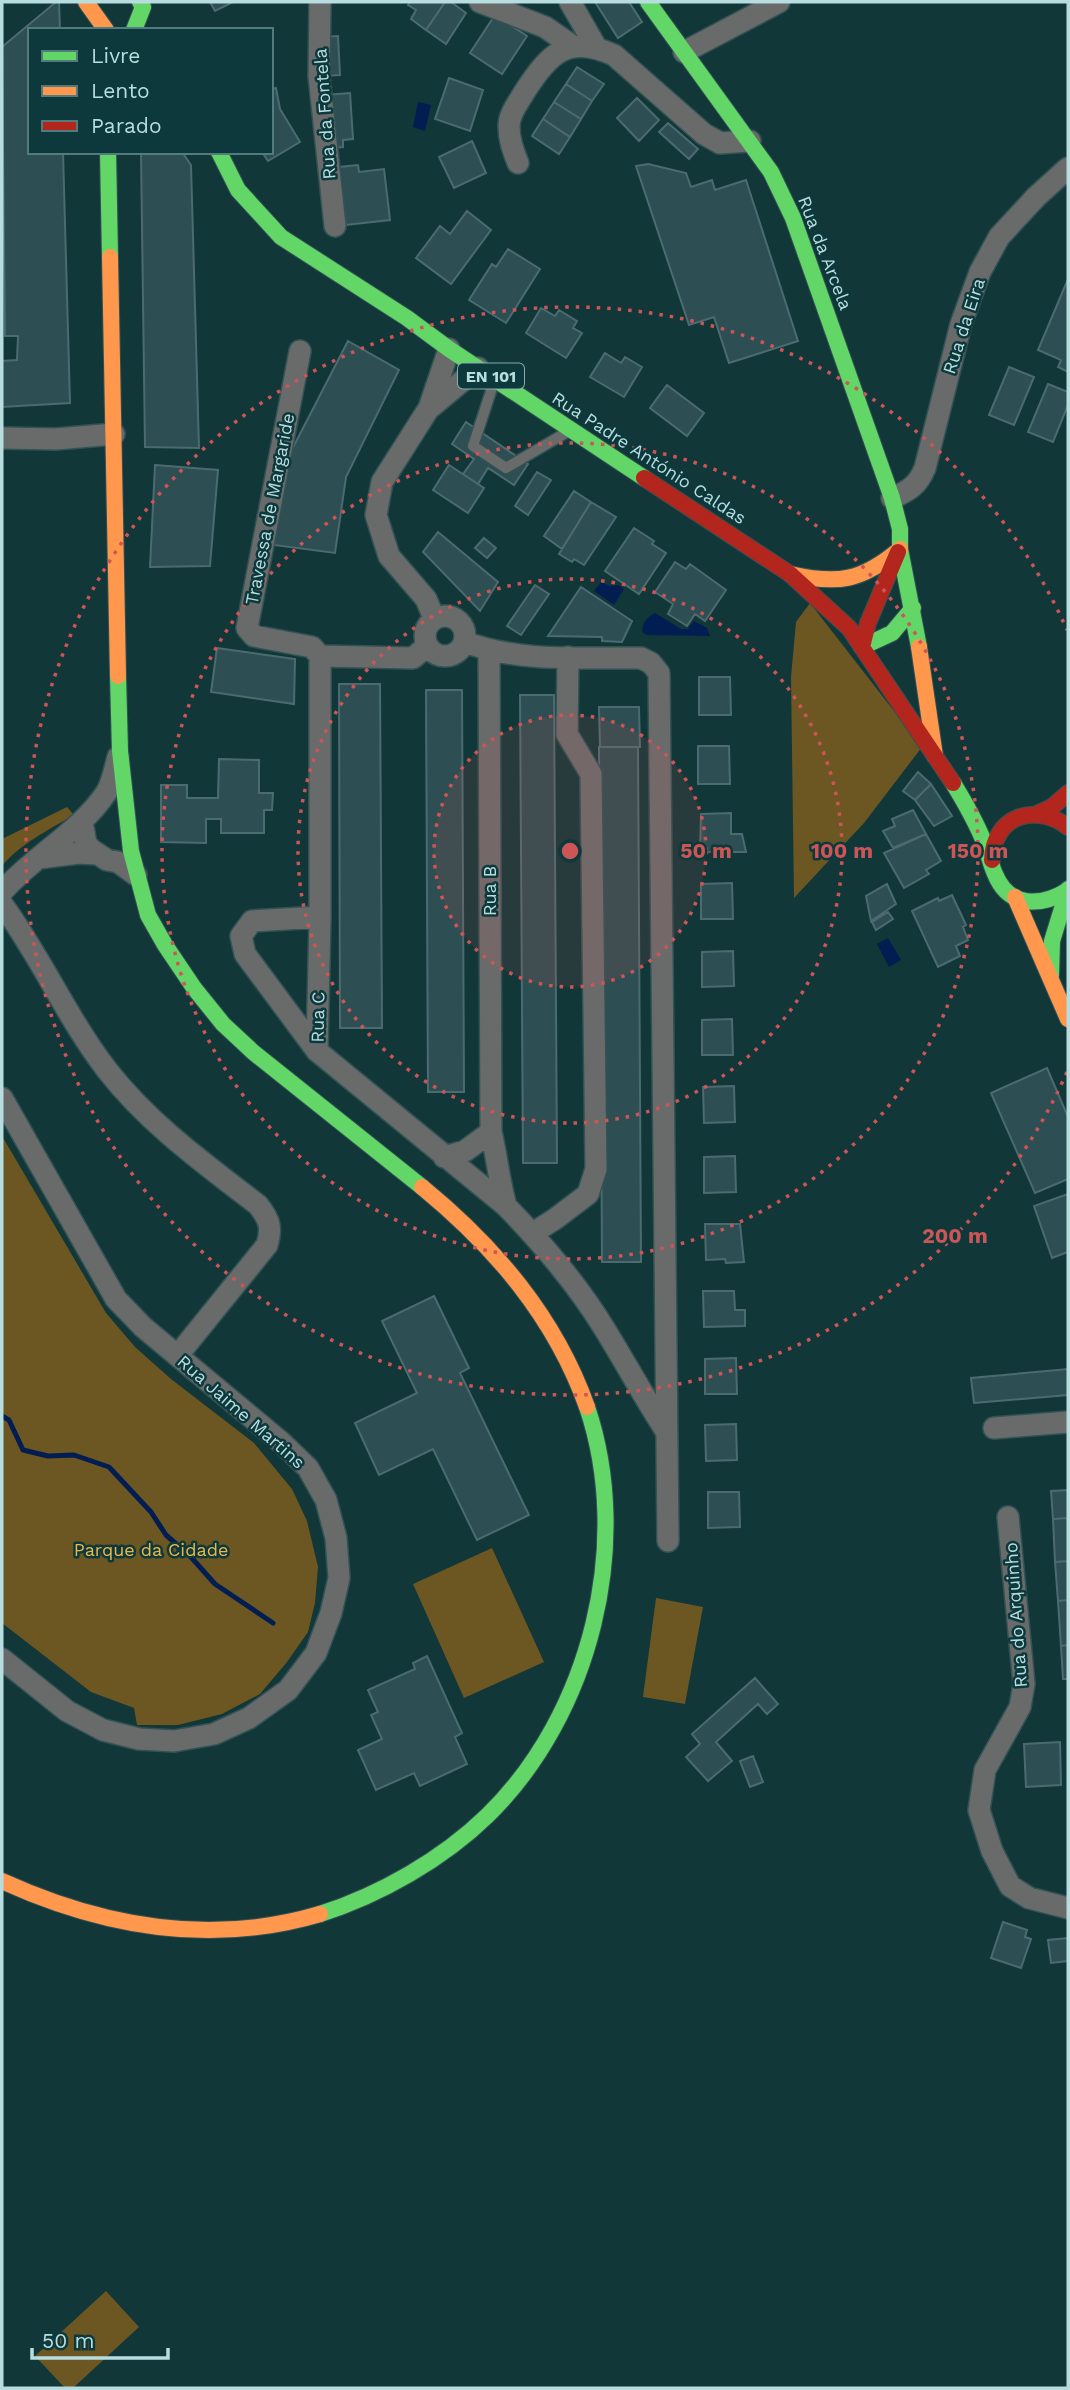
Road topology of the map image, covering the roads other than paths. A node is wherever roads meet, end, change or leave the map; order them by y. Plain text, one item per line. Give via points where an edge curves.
1 (320, 2) edge
2 (480, 2) edge
3 (570, 2) edge
4 (648, 2) edge
5 (779, 2) edge
6 (142, 5) edge
7 (88, 6) edge
8 (96, 28) edge
9 (104, 28) edge
10 (135, 28) edge
11 (154, 28) edge
12 (574, 47) junction
13 (596, 47) junction
14 (684, 52) junction
15 (750, 141) junction
16 (108, 154) edge
17 (220, 154) edge
18 (518, 163) dead end
19 (1068, 168) edge
20 (335, 226) dead end
21 (449, 349) junction
22 (300, 351) dead end
23 (487, 374) junction
24 (429, 408) junction
25 (571, 430) junction
26 (114, 433) junction
27 (2, 438) edge
28 (892, 498) junction
29 (900, 549) junction
30 (790, 574) junction
31 (913, 608) junction
32 (434, 618) junction
33 (466, 642) junction
34 (426, 647) junction
35 (862, 647) junction
36 (489, 651) junction
37 (320, 656) junction
38 (568, 657) junction
39 (120, 751) junction
40 (935, 756) junction
41 (957, 790) junction
42 (1068, 793) edge
43 (97, 804) junction
44 (1039, 813) junction
45 (126, 814) junction
46 (1017, 817) junction
47 (82, 821) junction
48 (1068, 827) edge
49 (97, 854) junction
50 (39, 858) junction
51 (992, 860) junction
52 (128, 863) junction
53 (1068, 890) edge
54 (2, 892) edge
55 (1015, 897) junction
56 (2, 904) edge
57 (320, 917) junction
58 (1050, 980) junction
59 (1068, 1019) edge
60 (317, 1051) junction
61 (2, 1098) edge
62 (491, 1132) junction
63 (444, 1157) junction
64 (506, 1206) junction
65 (533, 1233) junction
66 (178, 1355) junction
67 (1068, 1422) edge
68 (994, 1428) dead end
69 (666, 1431) junction
70 (1008, 1517) dead end
71 (668, 1541) dead end
72 (2, 1659) edge
73 (2, 1881) edge
74 (1068, 1908) edge

1 - 20 street, Rua da Fontela via 319,76
2 - 12 street via 545,27
3 - 13 street
4 - 14 main road, Rua da Arcela
5 - 14 street
6 - 10 main road
6 - 11 main road
7 - 8 main road
7 - 9 main road
12 - 13 street
12 - 18 street via 554,54 513,110 510,145
13 - 15 street via 614,55 704,134 720,143
14 - 15 main road, Rua da Arcela
15 - 28 main road, Rua da Arcela via 793,218
16 - 26 main road
17 - 21 main road, Rua Padre António Caldas / EN 101 via 238,190 281,237
19 - 28 street, Rua da Eira via 999,237 980,272 961,324 920,481
21 - 23 main road, Rua Padre António Caldas / EN 101
21 - 24 street
22 - 37 street, Travessa de Margaride via 247,628 254,636 312,647
23 - 24 street
23 - 25 main road, Rua Padre António Caldas / EN 101
23 - 25 lane via 473,446 506,468
24 - 32 street via 382,482 376,515 389,556 426,599
25 - 30 main road, Rua Padre António Caldas / EN 101
26 - 27 street
26 - 39 main road
28 - 29 main road, Rua da Arcela
29 - 30 main road via 862,577 839,582
29 - 31 main road, Rua da Arcela
29 - 35 main road
30 - 35 main road, Rua Padre António Caldas / EN 101 via 849,628
31 - 35 main road via 883,640
31 - 40 main road, Rua da Arcela
32 - 33 street via 450,615 463,625
32 - 34 street via 424,631
33 - 34 street via 456,655 439,657
33 - 36 street
34 - 37 street via 413,658
35 - 40 main road, EN 101
36 - 38 street
36 - 62 street, Rua B
37 - 57 street, Rua C
38 - 65 street via 567,734 591,774 596,1169 588,1194
38 - 69 street via 641,658 659,673
39 - 43 street via 107,791
39 - 45 main road
40 - 41 main road, EN 101
41 - 46 main road, EN 101
41 - 51 main road, EN 101
42 - 44 main road
43 - 45 street via 111,804
43 - 47 street
44 - 46 main road, EN 101
44 - 48 main road
45 - 52 main road
46 - 51 main road via 994,843
47 - 49 street via 86,844
47 - 50 street
49 - 50 street
49 - 52 street
50 - 54 street
51 - 55 main road, EN 101 via 1003,888
52 - 73 main road via 165,945 223,1024 455,1214 502,1261 544,1314 590,1416 603,1485 605,1556 592,1633 572,1689 531,1763 495,1808 439,1854 376,1893 302,1920 238,1929 179,1930 114,1920 56,1904
53 - 55 main road, EN 101 via 1052,900 1033,903
53 - 58 main road, EN 101 via 1052,941
55 - 58 main road, EN 101
56 - 66 street via 86,1041 116,1081 155,1123 267,1216 271,1229 267,1245
57 - 60 street, Rua C
57 - 60 street via 252,921 241,936 245,954
58 - 59 main road, EN 101
60 - 63 street, Rua C
61 - 66 street, Rua Jaime Martins via 116,1299
62 - 63 street via 465,1151
62 - 64 street, Rua B
63 - 64 street, Rua C
64 - 65 street, Rua C
65 - 69 street, Rua C via 604,1328
66 - 72 street, Rua Jaime Martins via 281,1442 307,1468 326,1500 336,1538 339,1578 316,1653 288,1690 249,1718 214,1734 174,1741 103,1730 67,1711
67 - 68 street
69 - 71 street
70 - 74 street, Rua do Arquinho via 1024,1684 1020,1707 985,1770 979,1810 1010,1886 1029,1898

